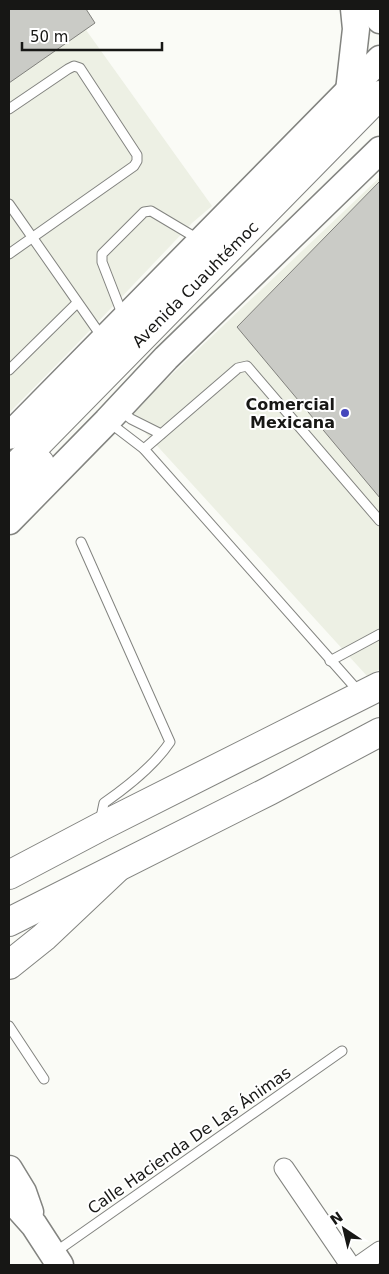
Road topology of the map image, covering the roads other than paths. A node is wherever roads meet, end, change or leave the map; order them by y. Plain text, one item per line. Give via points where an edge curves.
1 (354, 9) edge
2 (371, 9) edge
3 (380, 20) edge
4 (380, 59) edge
5 (349, 91) junction
6 (380, 95) edge
7 (9, 109) edge
8 (380, 122) edge
9 (380, 150) edge
10 (9, 204) edge
11 (32, 238) junction
12 (200, 241) junction
13 (9, 254) edge
14 (77, 302) junction
15 (124, 319) junction
16 (104, 339) junction
17 (9, 370) edge
18 (120, 420) junction
19 (161, 434) junction
20 (9, 436) edge
21 (144, 449) junction
22 (9, 473) edge
23 (9, 497) edge
24 (9, 521) edge
25 (380, 521) edge
26 (81, 542) dead end
27 (380, 634) edge
28 (330, 661) junction
29 (371, 690) edge
30 (380, 732) edge
31 (100, 827) junction
32 (116, 869) junction
33 (9, 876) edge
34 (9, 922) edge
35 (9, 965) edge
36 (9, 1026) edge
37 (342, 1051) dead end
38 (44, 1078) dead end
39 (284, 1168) dead end
40 (9, 1169) edge
41 (9, 1197) edge
42 (34, 1225) junction
43 (380, 1251) edge
44 (50, 1262) edge
45 (350, 1265) edge
46 (360, 1265) edge

1 - 5 street via 356,29
2 - 3 street
4 - 5 street, Avenida Cuauhtémoc
5 - 12 street, Avenida Cuauhtémoc
6 - 22 main road, Avenida Cuauhtémoc
7 - 11 lane via 68,69 80,68 137,155 134,166
8 - 23 main road, Avenida Cuauhtémoc via 90,410
9 - 18 street via 166,358
10 - 11 lane
11 - 13 lane
11 - 14 lane
12 - 15 street, Avenida Cuauhtémoc
12 - 15 lane via 151,212 144,212 102,254 102,262
14 - 16 lane
14 - 17 lane
15 - 16 street, Avenida Cuauhtémoc
16 - 20 street, Avenida Cuauhtémoc
18 - 19 lane
18 - 21 lane
18 - 24 street
19 - 21 lane
19 - 25 lane via 238,368 247,366
21 - 28 lane
26 - 31 lane via 170,742 161,754 104,803
27 - 28 lane
28 - 29 lane
29 - 31 main road
30 - 32 main road
31 - 33 main road
32 - 34 main road
32 - 35 main road via 44,937
36 - 38 lane
37 - 44 lane, Calle Hacienda De Las Ánimas
39 - 45 street
40 - 42 street via 23,1192
41 - 42 street
42 - 44 street
43 - 46 street

